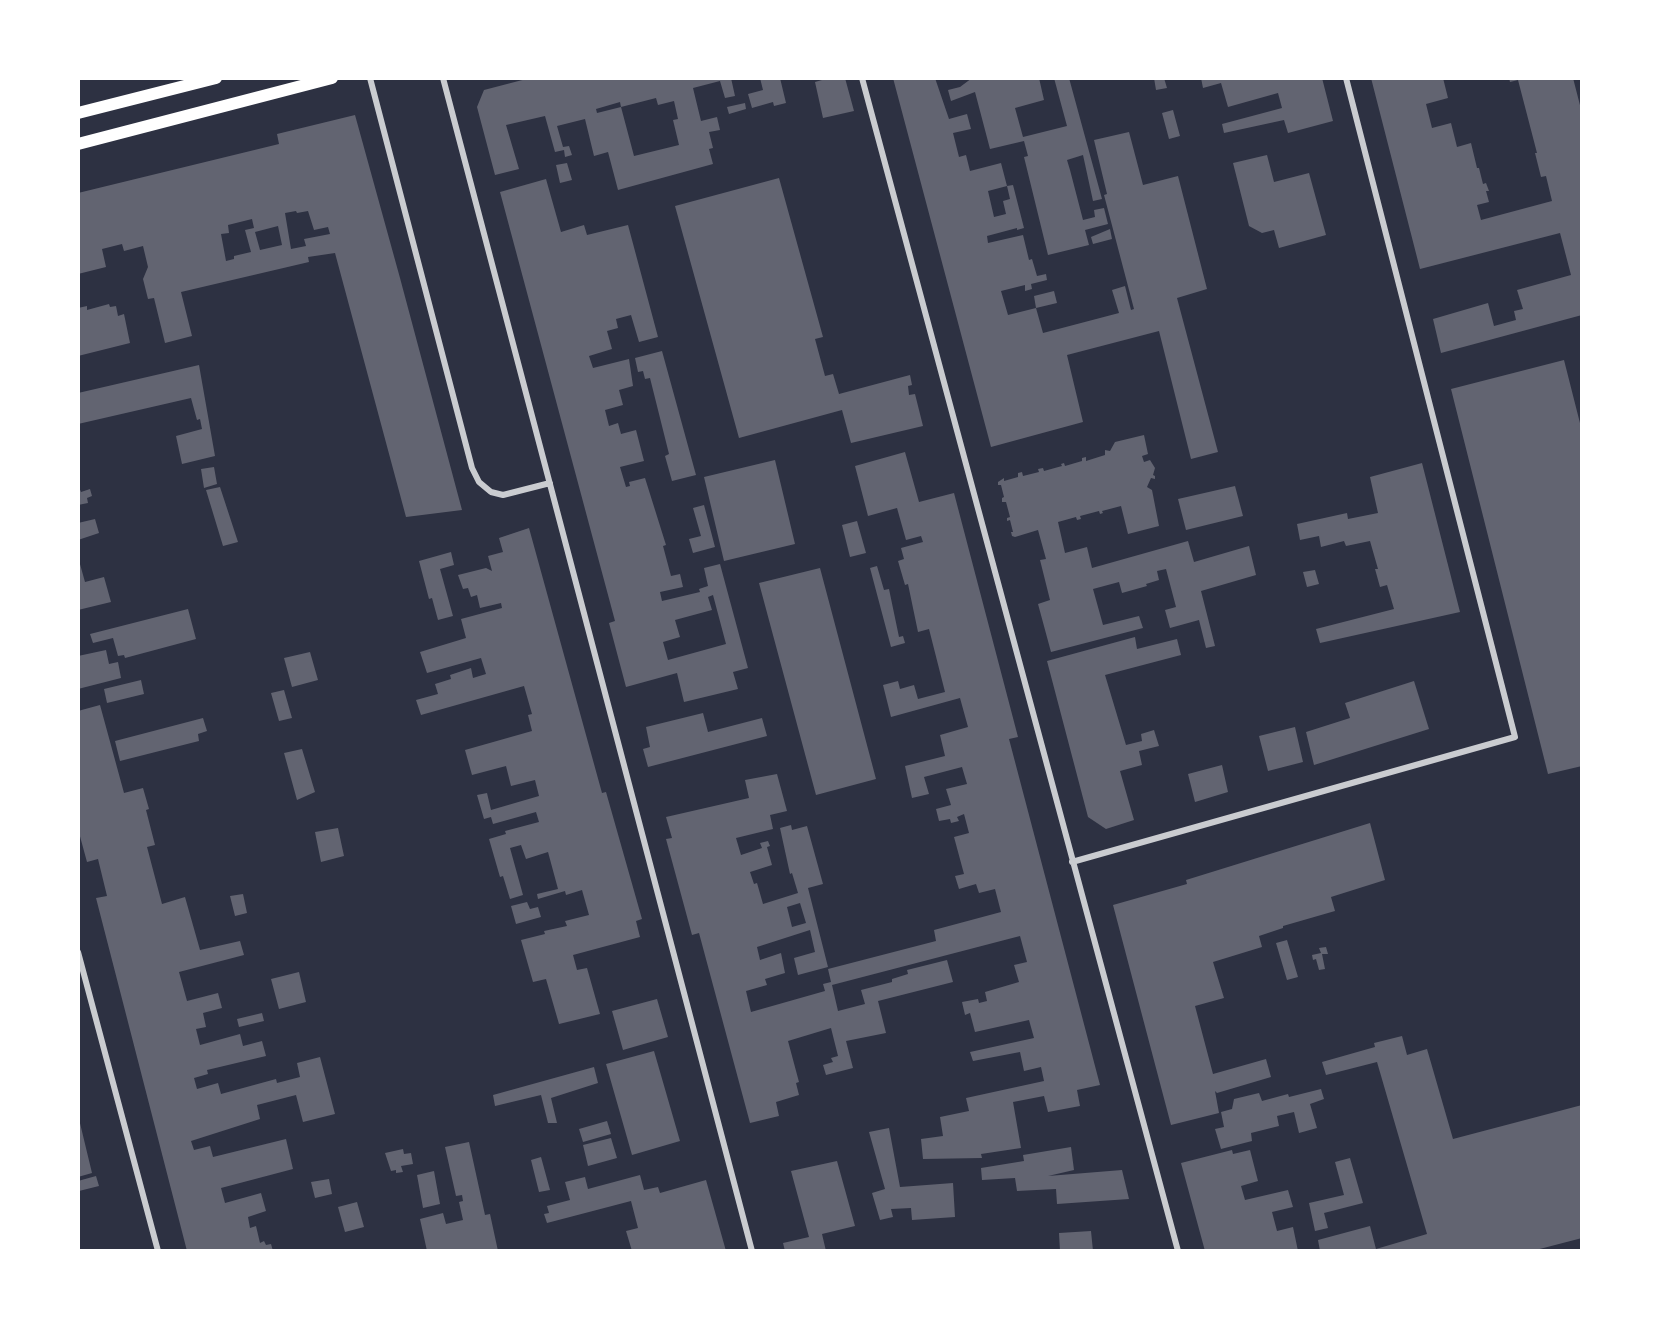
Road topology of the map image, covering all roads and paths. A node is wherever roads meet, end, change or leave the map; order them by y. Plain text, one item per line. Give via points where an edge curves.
1 (216, 78) edge
2 (332, 78) edge
3 (370, 78) edge
4 (444, 78) edge
5 (862, 78) edge
6 (1346, 78) edge
7 (78, 113) edge
8 (78, 144) edge
9 (550, 483) junction
10 (1072, 862) junction
11 (78, 952) edge
12 (158, 1251) edge
13 (752, 1251) edge
14 (1178, 1251) edge

1 - 7 main road
2 - 8 main road
3 - 9 street via 472,468 479,482 491,492 503,495
4 - 9 street
5 - 10 street
6 - 10 street via 1515,736
9 - 13 street
10 - 14 street
11 - 12 street

